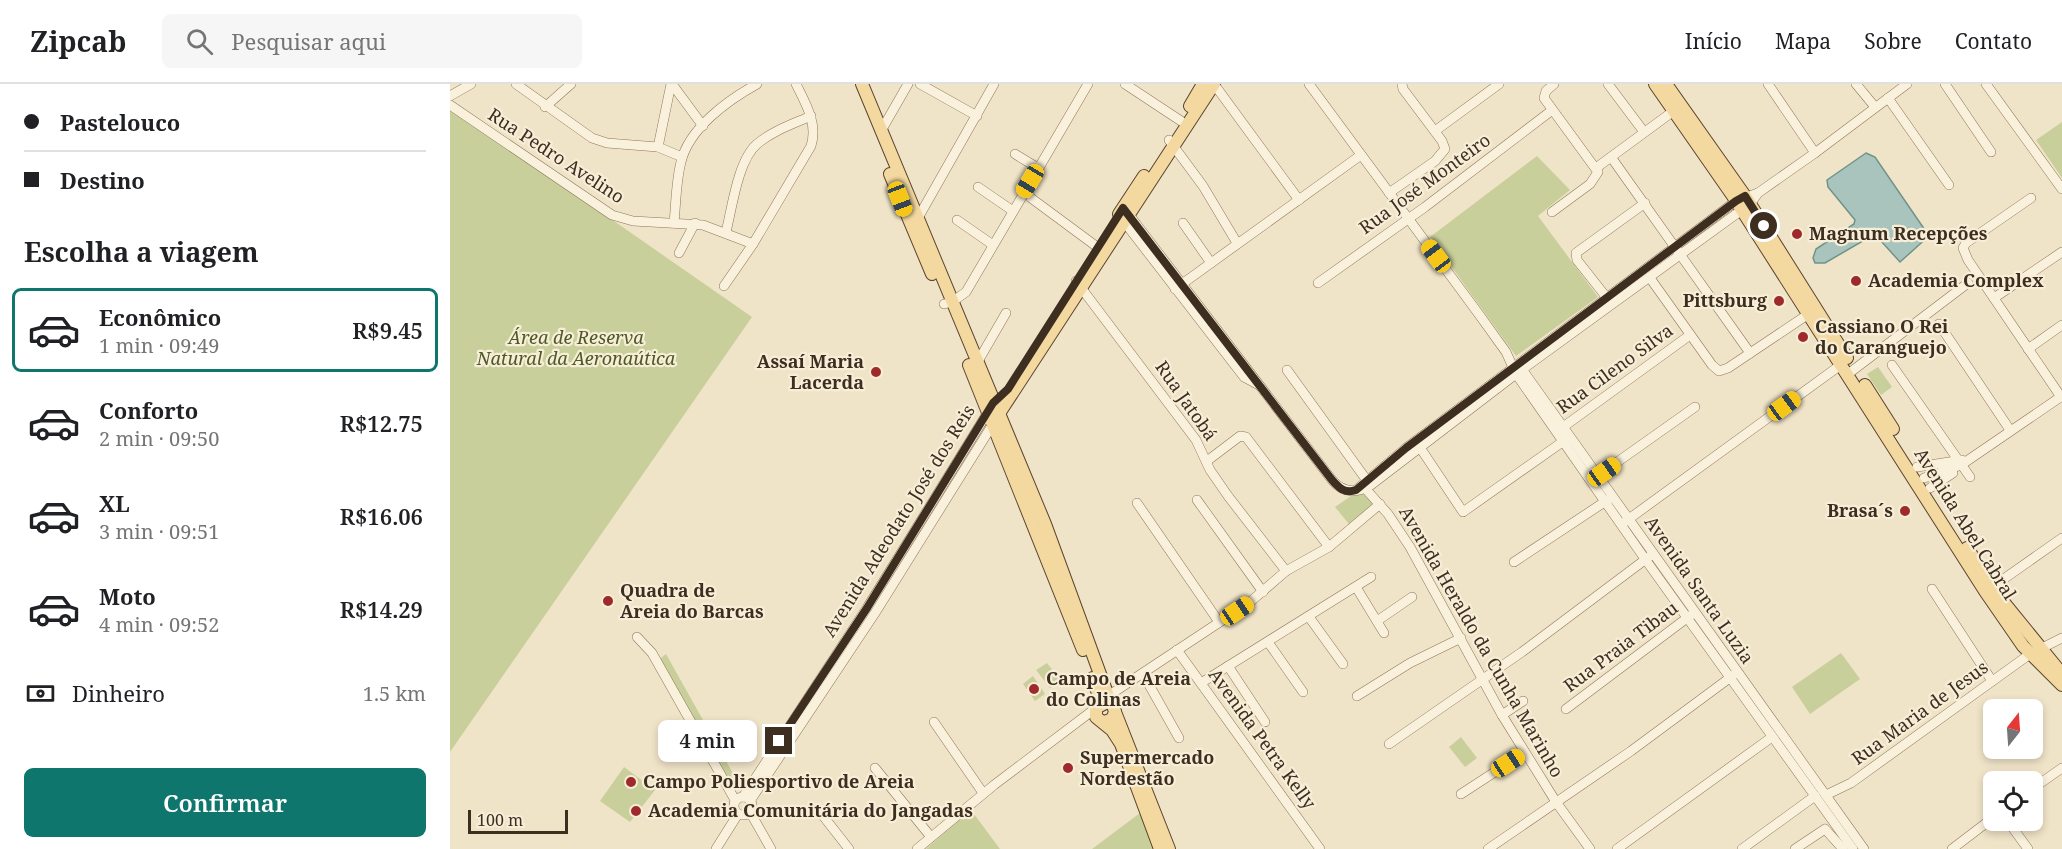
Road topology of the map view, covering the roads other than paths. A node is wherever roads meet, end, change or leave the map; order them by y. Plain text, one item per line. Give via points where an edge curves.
1 (471, 84) edge
2 (516, 84) edge
3 (571, 84) edge
4 (671, 84) edge
5 (758, 84) edge
6 (796, 84) edge
7 (853, 84) edge
8 (862, 84) edge
9 (908, 84) edge
10 (920, 84) edge
11 (994, 84) edge
12 (1088, 84) edge
13 (1125, 84) edge
14 (1203, 84) edge
15 (1214, 84) edge
16 (1402, 84) edge
17 (1499, 84) edge
18 (1554, 84) edge
19 (1608, 84) edge
20 (1655, 84) edge
21 (1666, 84) edge
22 (1768, 84) edge
23 (1856, 84) edge
24 (1907, 84) edge
25 (1912, 84) edge
26 (1945, 84) edge
27 (1986, 84) edge
28 (1311, 85) edge
29 (450, 96) edge
30 (1888, 99) junction
31 (450, 105) edge
32 (545, 107) junction
33 (1875, 107) junction
34 (1678, 108) junction
35 (1551, 111) junction
36 (811, 116) junction
37 (977, 116) junction
38 (1181, 121) junction
39 (703, 126) junction
40 (880, 131) junction
41 (1435, 131) junction
42 (1644, 132) junction
43 (1171, 142) junction
44 (658, 147) junction
45 (1991, 152) dead end
46 (1815, 153) junction
47 (1016, 154) dead end
48 (1361, 155) junction
49 (682, 157) junction
50 (1611, 157) junction
51 (1038, 168) junction
52 (1596, 168) junction
53 (1949, 185) dead end
54 (978, 187) dead end
55 (2062, 189) edge
56 (1389, 194) junction
57 (1031, 198) dead end
58 (2031, 198) dead end
59 (1299, 200) junction
60 (1645, 203) junction
61 (1743, 203) junction
62 (1012, 211) junction
63 (1552, 212) dead end
64 (1124, 215) junction
65 (918, 219) junction
66 (1407, 219) junction
67 (957, 220) dead end
68 (675, 222) junction
69 (695, 223) junction
70 (1183, 224) dead end
71 (726, 232) junction
72 (1237, 243) junction
73 (753, 244) junction
74 (993, 245) junction
75 (1676, 246) junction
76 (1101, 250) junction
77 (2062, 252) edge
78 (679, 253) dead end
79 (1682, 255) junction
80 (1211, 263) junction
81 (1650, 278) junction
82 (1318, 283) dead end
83 (1968, 283) dead end
84 (1079, 284) junction
85 (724, 286) dead end
86 (1178, 287) junction
87 (1607, 298) junction
88 (1994, 298) junction
89 (948, 303) junction
90 (1813, 312) junction
91 (1006, 313) dead end
92 (1939, 324) dead end
93 (2062, 325) edge
94 (1690, 335) junction
95 (2028, 349) junction
96 (1750, 353) junction
97 (977, 363) junction
98 (1892, 365) dead end
99 (1517, 369) junction
100 (1848, 369) junction
101 (1287, 370) dead end
102 (2062, 397) edge
103 (1695, 407) dead end
104 (993, 413) junction
105 (1561, 429) junction
106 (2010, 430) junction
107 (1567, 438) junction
108 (1418, 445) junction
109 (1207, 461) junction
110 (1962, 463) junction
111 (1970, 477) dead end
112 (1923, 478) junction
113 (1599, 481) junction
114 (1364, 485) junction
115 (1610, 499) junction
116 (1197, 500) dead end
117 (1137, 503) dead end
118 (1380, 504) junction
119 (1625, 521) junction
120 (2062, 538) edge
121 (1329, 547) junction
122 (1649, 557) junction
123 (1514, 562) dead end
124 (1286, 571) junction
125 (1371, 577) dead end
126 (1356, 587) junction
127 (1932, 589) dead end
128 (1989, 589) junction
129 (1263, 592) junction
130 (1412, 597) dead end
131 (1691, 615) junction
132 (1310, 617) junction
133 (1377, 621) junction
134 (1219, 622) junction
135 (1384, 633) dead end
136 (637, 637) dead end
137 (1461, 638) junction
138 (2062, 638) edge
139 (1268, 642) junction
140 (1177, 650) junction
141 (2036, 651) junction
142 (1343, 664) dead end
143 (1228, 666) junction
144 (1143, 674) junction
145 (2062, 674) edge
146 (1733, 675) junction
147 (1481, 680) junction
148 (1992, 681) junction
149 (1201, 683) junction
150 (2062, 685) edge
151 (1303, 692) dead end
152 (1357, 696) dead end
153 (1523, 701) dead end
154 (1105, 709) junction
155 (1566, 709) dead end
156 (1502, 715) junction
157 (934, 722) dead end
158 (1265, 722) dead end
159 (1772, 737) junction
160 (1179, 738) dead end
161 (1389, 744) dead end
162 (1524, 753) junction
163 (875, 768) dead end
164 (2061, 769) edge
165 (2043, 781) edge
166 (983, 793) junction
167 (1461, 794) dead end
168 (1826, 795) junction
169 (1815, 796) junction
170 (743, 799) junction
171 (1556, 802) junction
172 (750, 812) junction
173 (820, 812) dead end
174 (738, 814) junction
175 (1983, 825) edge
176 (2015, 831) edge
177 (931, 837) junction
178 (1956, 846) edge
179 (716, 849) edge
180 (771, 849) edge
181 (849, 849) edge
182 (917, 849) edge
183 (1160, 849) edge
184 (1169, 849) edge
185 (1320, 849) edge
186 (1488, 849) edge
187 (1590, 849) edge
188 (1617, 849) edge
189 (1742, 849) edge
190 (1795, 849) edge
191 (1843, 849) edge
192 (1853, 849) edge
193 (1864, 849) edge
194 (2028, 849) edge

1 - 29 street
2 - 32 street
3 - 32 street
4 - 39 street
4 - 44 street
5 - 39 street via 733,99
6 - 36 street
7 - 89 main road
8 - 40 main road
9 - 40 street
10 - 37 street
11 - 37 street
12 - 51 street
13 - 38 street
14 - 38 main road, Avenida Adeodato José dos Reis
15 - 43 main road, Avenida Adeodato José dos Reis
15 - 59 street
16 - 41 street
17 - 41 street
18 - 35 street via 1544,95
19 - 42 street
20 - 34 main road, Avenida Abel Cabral
21 - 34 main road, Avenida Abel Cabral
22 - 46 street
23 - 33 street
24 - 30 street
25 - 30 street
26 - 45 street
27 - 55 street
28 - 48 street, Avenida Santa Luzia
30 - 33 street
30 - 53 street
31 - 68 street, Rua Pedro Avelino via 600,209 633,221
32 - 44 street via 600,141
33 - 46 street
34 - 42 street
34 - 61 main road, Avenida Abel Cabral
35 - 52 street
35 - 66 street, Rua José Monteiro
36 - 71 street via 754,145 743,166
36 - 73 street via 814,134 806,157
37 - 65 street
38 - 43 main road, Avenida Adeodato José dos Reis
39 - 49 street
40 - 65 main road
41 - 56 street via 1444,144 1444,152
42 - 50 street
43 - 64 main road, Avenida Adeodato José dos Reis
43 - 72 street
44 - 49 street
46 - 61 street
47 - 51 street
48 - 56 street, Avenida Santa Luzia
48 - 59 street
49 - 68 street
50 - 52 street
50 - 60 street
51 - 62 street
52 - 63 street via 1595,179
54 - 62 street
56 - 66 street, Avenida Santa Luzia
57 - 76 street
58 - 88 street via 1963,246
59 - 72 street
60 - 75 street
60 - 87 street via 1576,253 1577,260
61 - 75 street
61 - 79 street
61 - 90 main road, Avenida Abel Cabral
62 - 74 street
64 - 76 main road, Avenida Adeodato José dos Reis
64 - 86 street
65 - 89 main road
66 - 82 street, Rua José Monteiro
66 - 99 street, Avenida Santa Luzia
67 - 74 street
68 - 69 street, Rua Pedro Avelino
69 - 71 street, Rua Pedro Avelino
69 - 78 street
70 - 80 street
71 - 73 street, Rua Pedro Avelino
72 - 80 street
73 - 85 street
74 - 89 street via 966,292
75 - 79 street
75 - 87 street
76 - 84 main road, Avenida Adeodato José dos Reis
77 - 88 street
79 - 81 street
79 - 96 street
80 - 86 street
81 - 94 street
81 - 99 street
83 - 100 street
84 - 104 main road, Avenida Adeodato José dos Reis
84 - 109 street, Rua Jatobá via 1196,440
86 - 114 street via 1244,377 1260,385 1337,486 1346,491
87 - 99 street
88 - 95 street
89 - 97 main road
89 - 104 main road
90 - 96 street
90 - 100 main road, Avenida Abel Cabral
91 - 97 street
92 - 106 street
93 - 95 street
94 - 96 street via 1715,370 1723,370
94 - 105 street, Rua Cileno Silva
95 - 102 street
97 - 104 main road
98 - 110 street
99 - 105 street, Avenida Santa Luzia
99 - 108 street
100 - 112 main road, Avenida Abel Cabral
100 - 119 street
100 - 128 main road, Avenida Abel Cabral
101 - 114 street
102 - 106 street
103 - 113 street
104 - 154 main road
104 - 170 street, Avenida Adeodato José dos Reis via 844,652
105 - 107 street, Avenida Santa Luzia
106 - 110 street
107 - 108 street via 1463,512
107 - 113 street, Avenida Santa Luzia
108 - 114 street
109 - 121 street via 1244,436
109 - 124 street, Rua Jatobá via 1228,496
110 - 111 street
110 - 112 street
110 - 112 street
112 - 128 main road, Avenida Abel Cabral
113 - 115 street, Avenida Santa Luzia
114 - 118 street, Avenida Heraldo da Cunha Marinho
115 - 119 street, Avenida Santa Luzia
115 - 123 street
116 - 129 street
117 - 134 street
118 - 121 street
118 - 137 street, Avenida Heraldo da Cunha Marinho via 1416,557
119 - 122 street, Avenida Santa Luzia
120 - 128 street
121 - 124 street
122 - 131 street, Avenida Santa Luzia
122 - 147 street
124 - 129 street
125 - 126 street
126 - 132 street
126 - 133 street
127 - 148 street
128 - 141 main road, Avenida Abel Cabral
129 - 134 street
130 - 133 street
131 - 146 street, Avenida Santa Luzia
131 - 155 street, Rua Praia Tibau
132 - 139 street
132 - 142 street
133 - 135 street
134 - 140 street
136 - 170 street via 652,653
137 - 147 street, Avenida Heraldo da Cunha Marinho
137 - 152 street via 1410,663
138 - 141 street, Rua Maria de Jesus
139 - 143 street
139 - 151 street
140 - 144 street
140 - 149 street, Avenida Petra Kelly
141 - 145 main road, Avenida Abel Cabral
141 - 148 street, Rua Maria de Jesus
141 - 150 main road, Avenida Abel Cabral
143 - 149 street
143 - 158 street
144 - 154 street
144 - 160 street
146 - 159 street, Avenida Santa Luzia
146 - 168 street, Avenida Santa Luzia
146 - 171 street
147 - 156 street, Avenida Heraldo da Cunha Marinho
147 - 161 street
148 - 168 street, Rua Maria de Jesus via 1851,783
149 - 185 street, Avenida Petra Kelly
153 - 156 street
154 - 166 street via 1072,724
154 - 183 main road
154 - 184 main road via 1138,765
156 - 162 street, Avenida Heraldo da Cunha Marinho
157 - 166 street
159 - 169 street, Avenida Santa Luzia
159 - 188 street
162 - 167 street
162 - 171 street, Avenida Heraldo da Cunha Marinho
163 - 177 street
164 - 165 street
166 - 177 street
168 - 193 street, Avenida Santa Luzia
169 - 189 street
169 - 192 street, Avenida Santa Luzia
170 - 172 street
170 - 174 street via 733,808
171 - 186 street
171 - 187 street, Avenida Heraldo da Cunha Marinho
172 - 174 street
172 - 180 street
173 - 181 street
174 - 179 street
175 - 178 street
176 - 194 street
177 - 182 street
190 - 191 street via 1825,829

